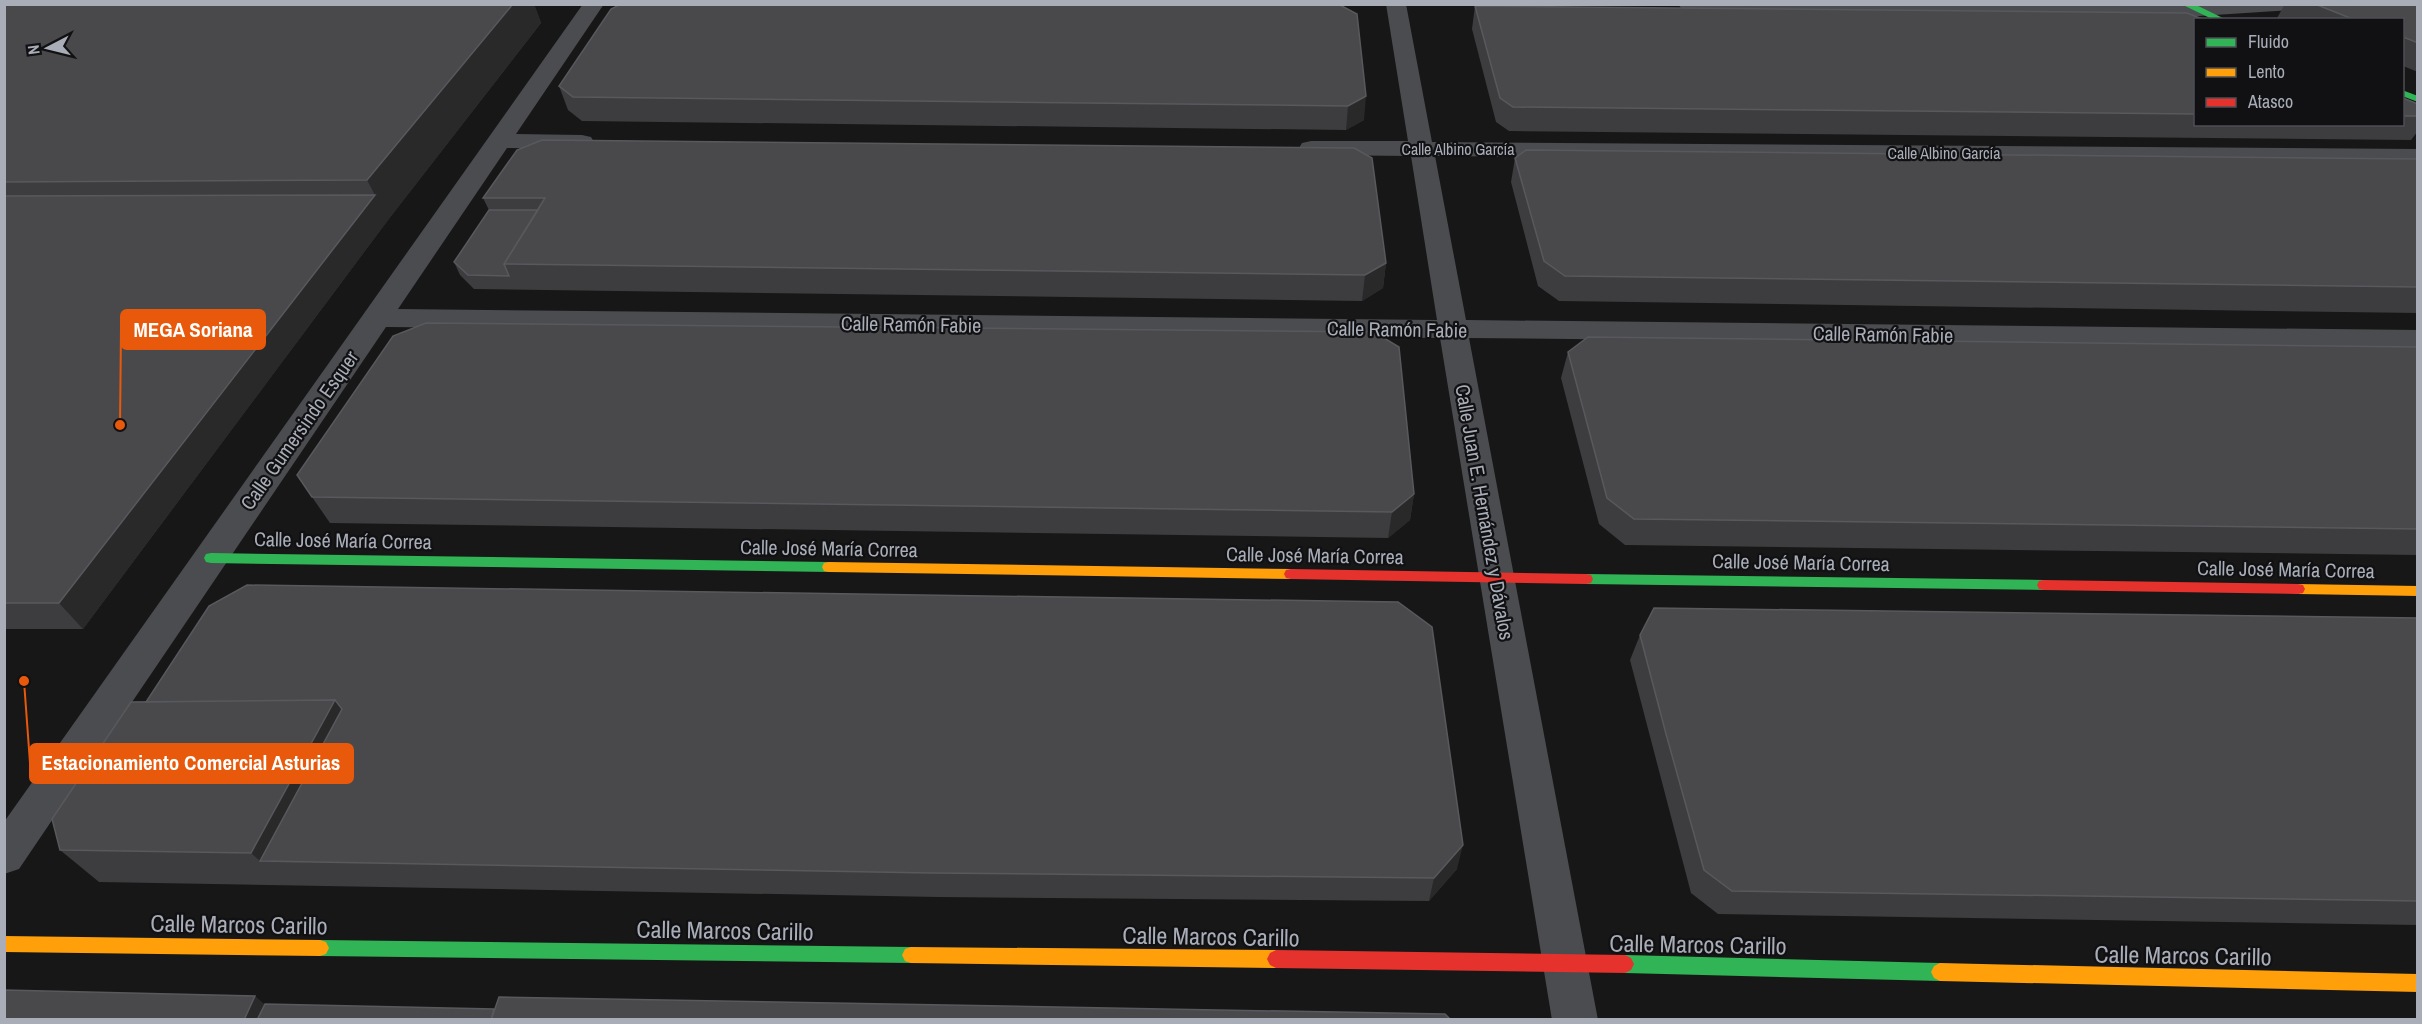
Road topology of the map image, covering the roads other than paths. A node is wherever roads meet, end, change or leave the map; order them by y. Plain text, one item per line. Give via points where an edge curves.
1 (594, 4) edge
2 (1396, 4) edge
3 (1688, 4) edge
4 (2291, 4) edge
5 (2192, 7) edge
6 (2218, 18) edge
7 (2404, 93) edge
8 (2418, 99) edge
9 (499, 141) junction
10 (607, 142) edge
11 (1290, 148) edge
12 (1422, 149) junction
13 (2418, 156) edge
14 (376, 318) junction
15 (1453, 329) junction
16 (2418, 339) edge
17 (211, 558) junction
18 (1497, 577) junction
19 (2418, 591) edge
20 (4, 856) edge
21 (4, 944) edge
22 (1565, 963) junction
23 (2418, 983) edge
24 (1575, 1020) edge

1 - 9 street, Calle Gumersindo Esquer
2 - 12 street, Calle Juan E. Hernández y Dávalos
3 - 5 street
4 - 5 street
5 - 6 street
7 - 8 street
9 - 10 street
9 - 14 street, Calle Gumersindo Esquer
11 - 12 street, Calle Albino García
12 - 13 street, Calle Albino García
12 - 15 street, Calle Juan E. Hernández y Dávalos
14 - 15 street, Calle Ramón Fabie
14 - 17 street, Calle Gumersindo Esquer
15 - 16 street, Calle Ramón Fabie
15 - 18 street, Calle Juan E. Hernández y Dávalos
17 - 18 street, Calle José María Correa
17 - 20 street, Calle Gumersindo Esquer
18 - 19 street, Calle José María Correa
18 - 22 street, Calle Juan E. Hernández y Dávalos
21 - 22 street, Calle Marcos Carillo
22 - 23 street, Calle Marcos Carillo
22 - 24 street, Calle Juan E. Hernández y Dávalos

